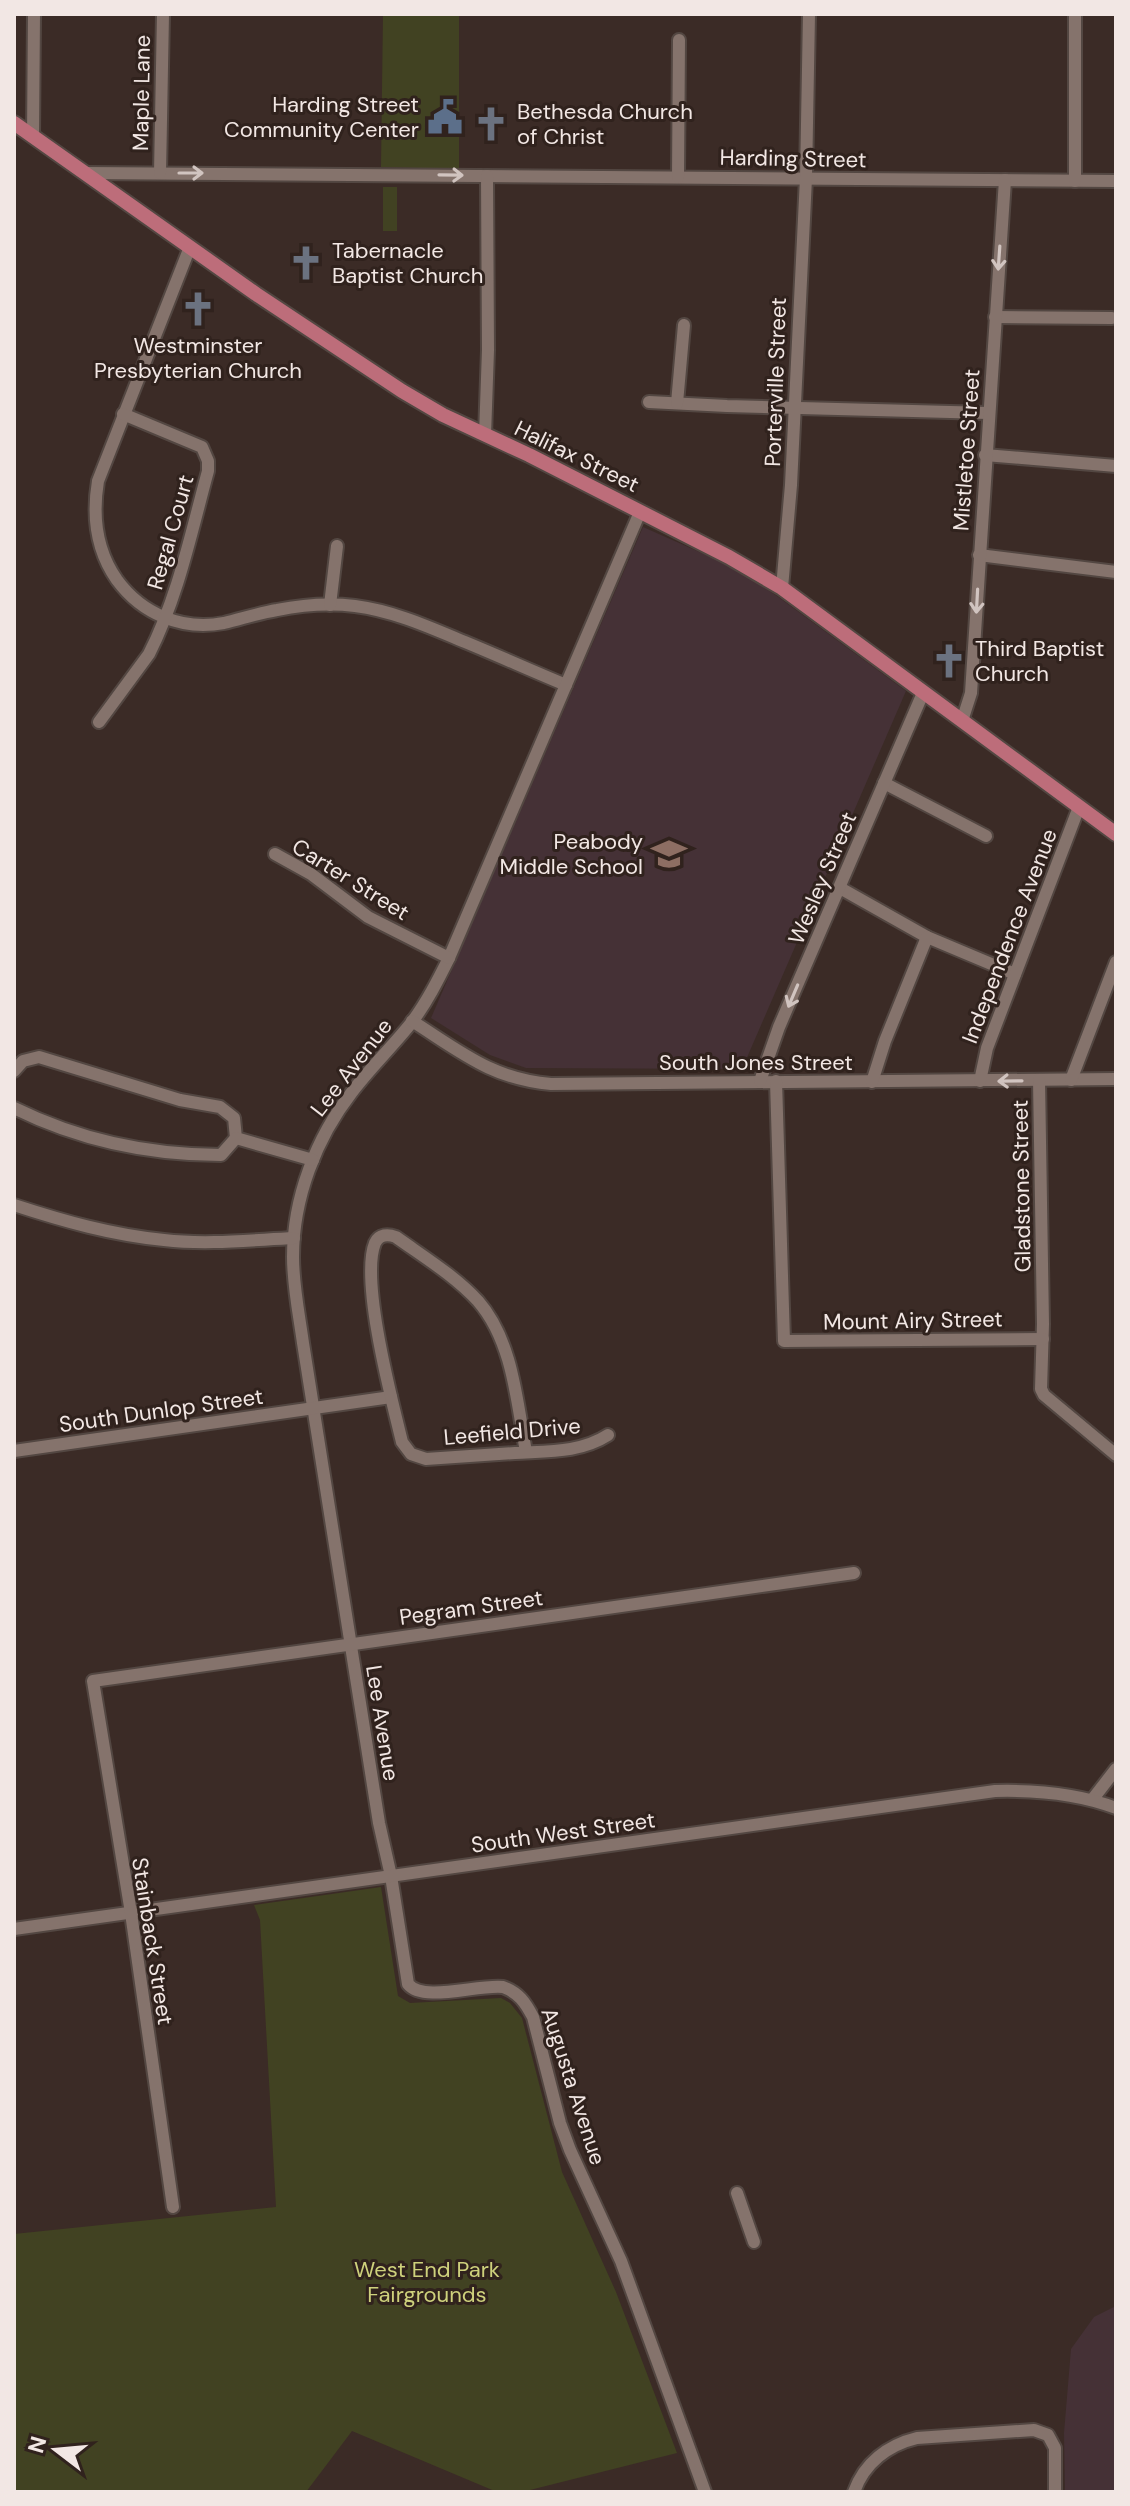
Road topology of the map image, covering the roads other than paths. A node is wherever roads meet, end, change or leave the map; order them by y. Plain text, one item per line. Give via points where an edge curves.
1 (34, 14) edge
2 (163, 14) edge
3 (809, 14) edge
4 (1075, 14) edge
5 (679, 40) dead end
6 (14, 123) edge
7 (33, 137) junction
8 (85, 173) junction
9 (160, 173) junction
10 (487, 176) junction
11 (678, 177) junction
12 (806, 178) junction
13 (1005, 180) junction
14 (1075, 181) junction
15 (1116, 181) edge
16 (190, 247) junction
17 (995, 317) junction
18 (1112, 318) dead end
19 (684, 325) dead end
20 (649, 402) dead end
21 (677, 403) junction
22 (794, 407) junction
23 (988, 413) junction
24 (123, 414) junction
25 (485, 435) junction
26 (985, 455) junction
27 (1116, 466) edge
28 (640, 512) junction
29 (337, 546) dead end
30 (979, 555) junction
31 (1116, 572) edge
32 (782, 588) junction
33 (330, 605) junction
34 (165, 618) junction
35 (566, 685) junction
36 (923, 693) junction
37 (962, 721) junction
38 (99, 722) dead end
39 (884, 783) junction
40 (1079, 807) junction
41 (1116, 834) edge
42 (986, 836) dead end
43 (275, 854) dead end
44 (840, 888) junction
45 (927, 937) junction
46 (449, 958) junction
47 (1116, 962) edge
48 (1015, 974) junction
49 (412, 1021) junction
50 (14, 1071) edge
51 (1116, 1079) edge
52 (1039, 1080) junction
53 (1071, 1080) junction
54 (760, 1081) junction
55 (776, 1081) junction
56 (980, 1081) junction
57 (872, 1082) junction
58 (14, 1108) edge
59 (236, 1138) junction
60 (313, 1160) junction
61 (14, 1205) edge
62 (294, 1238) junction
63 (1043, 1339) junction
64 (391, 1397) junction
65 (313, 1408) junction
66 (608, 1435) dead end
67 (14, 1451) edge
68 (526, 1452) junction
69 (1116, 1455) edge
70 (854, 1573) dead end
71 (351, 1644) junction
72 (93, 1681) joint
73 (1116, 1769) edge
74 (1092, 1800) junction
75 (1116, 1808) edge
76 (391, 1876) junction
77 (131, 1913) junction
78 (14, 1929) edge
79 (737, 2193) dead end
80 (173, 2207) dead end
81 (754, 2242) dead end
82 (705, 2492) edge
83 (854, 2492) edge
84 (1055, 2492) edge

1 - 7 street
2 - 9 street, Maple Lane
3 - 12 street, Porterville Street
4 - 14 street
5 - 11 street
6 - 7 main road, Halifax Street
7 - 8 main road, Halifax Street
8 - 9 street, Harding Street
8 - 16 main road, Halifax Street
9 -> 10 street, Harding Street
10 - 11 street, Harding Street
10 - 25 street
11 - 12 street, Harding Street
12 - 13 street, Harding Street
12 - 22 street, Porterville Street
13 - 14 street, Harding Street
13 -> 17 street, Mistletoe Street
14 - 15 street, Harding Street
16 - 24 street
16 - 25 main road, Halifax Street via 378,376
17 - 18 street
17 - 23 street, Mistletoe Street
19 - 21 street
20 - 21 street
21 - 22 street
22 - 23 street
22 - 32 street, Porterville Street
23 - 26 street, Mistletoe Street
24 - 34 street via 98,481 96,531 111,569 128,593
24 - 34 street, Regal Court via 206,451 208,471
25 - 28 main road, Halifax Street
26 - 27 street
26 - 30 street, Mistletoe Street
28 - 32 main road, Halifax Street
28 - 35 street, Lee Avenue
29 - 33 street
30 - 31 street
30 -> 37 street, Mistletoe Street via 971,693
32 - 36 main road, Halifax Street
33 - 34 street via 278,609 211,625
33 - 35 street via 404,617
34 - 38 street via 149,654
35 - 46 street, Lee Avenue
36 - 37 main road, Halifax Street
36 - 39 street, Wesley Street
37 - 40 main road, Halifax Street
39 - 42 street
39 - 44 street, Wesley Street
40 - 41 main road, Halifax Street
40 - 48 street, Independence Avenue
43 - 46 street, Carter Street via 368,917
44 - 45 street
44 -> 54 street, Wesley Street
45 - 48 street
45 - 57 street
46 - 49 street, Lee Avenue
47 - 53 street
48 - 56 street, Independence Avenue
49 - 54 street, South Jones Street via 481,1065 535,1082
49 - 60 street, Lee Avenue via 351,1093
50 - 59 street via 23,1061 39,1057 220,1107 234,1118
51 - 53 street, South Jones Street
52 - 53 street, South Jones Street
52 -> 56 street, South Jones Street
52 - 63 street, Gladstone Street
54 - 55 street, South Jones Street
55 - 57 street, South Jones Street
55 - 63 street, Mount Airy Street via 784,1341
56 - 57 street, South Jones Street
58 - 59 street via 57,1128 132,1149 221,1155
59 - 60 street
60 - 62 street, Lee Avenue
61 - 62 street via 91,1228 166,1241
62 - 65 street, Lee Avenue via 294,1280
63 - 69 street, Gladstone Street via 1044,1395
64 - 65 street, South Dunlop Street
64 - 68 street, Leefield Drive via 402,1442 418,1458
64 - 68 street via 371,1268 378,1239 389,1234 454,1280 498,1330
65 - 67 street, South Dunlop Street
65 - 71 street, Lee Avenue
66 - 68 street, Leefield Drive via 573,1449
70 - 71 street, Pegram Street
71 - 72 street, Pegram Street
71 - 76 street, Lee Avenue
72 - 77 street, Stainback Street
73 - 74 street
74 - 75 street, South West Street
74 - 76 street, South West Street via 995,1791
76 - 77 street, South West Street
76 - 82 street, Augusta Avenue via 412,1989 426,1993 503,1987 520,1996 533,2017 560,2123 621,2261
77 - 78 street, South West Street
77 - 80 street, Stainback Street
79 - 81 street
83 - 84 street via 880,2455 917,2438 1034,2430 1053,2441

